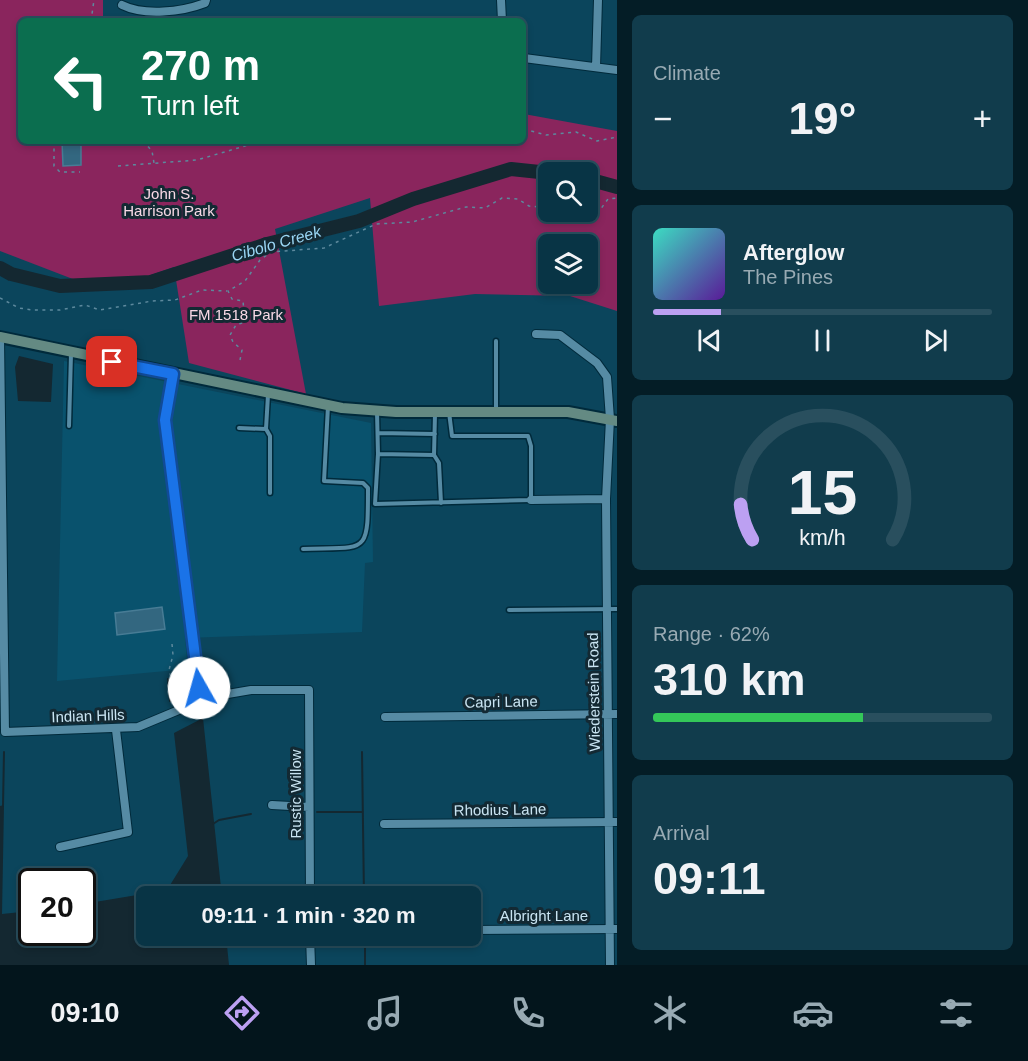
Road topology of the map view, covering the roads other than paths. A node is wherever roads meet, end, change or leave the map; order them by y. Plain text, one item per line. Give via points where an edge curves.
1 (206, 0) edge
2 (501, 0) edge
3 (598, 0) edge
4 (122, 5) dead end
5 (502, 18) edge
6 (526, 58) edge
7 (596, 67) junction
8 (617, 70) edge
9 (536, 334) dead end
10 (0, 338) edge
11 (496, 340) dead end
12 (71, 354) junction
13 (173, 374) junction
14 (268, 394) junction
15 (328, 405) junction
16 (377, 411) junction
17 (435, 411) junction
18 (449, 411) junction
19 (496, 411) junction
20 (614, 420) edge
21 (69, 426) dead end
22 (239, 428) dead end
23 (266, 429) junction
24 (378, 433) junction
25 (435, 434) junction
26 (378, 454) junction
27 (434, 454) junction
28 (270, 494) dead end
29 (606, 499) junction
30 (531, 500) junction
31 (441, 503) junction
32 (303, 549) dead end
33 (617, 609) edge
34 (509, 610) dead end
35 (607, 610) junction
36 (199, 688) dead end
37 (309, 690) joint
38 (608, 714) junction
39 (617, 714) edge
40 (385, 717) dead end
41 (116, 730) junction
42 (272, 805) dead end
43 (309, 807) junction
44 (613, 822) edge
45 (384, 824) dead end
46 (60, 847) dead end
47 (310, 886) edge
48 (613, 929) edge
49 (481, 930) edge
50 (310, 946) edge
51 (311, 965) edge
52 (610, 965) edge

1 - 4 street via 195,7 139,11
2 - 5 street
3 - 7 street
6 - 7 street
7 - 8 street
9 - 20 street, Wiederstein Road via 560,335 597,363 607,377
10 - 12 main road
10 - 41 street, Indian Hills via 5,732
11 - 19 lane
12 - 13 main road
12 - 21 lane
13 - 14 main road
13 - 36 lane via 165,420
14 - 15 main road
14 - 23 lane
15 - 16 main road
15 - 32 lane via 324,481 363,483 368,488 368,533 355,547
16 - 17 main road
16 - 24 lane
17 - 18 main road
17 - 25 lane
18 - 19 main road
18 - 30 lane via 452,436 528,436
19 - 20 main road via 568,412
20 - 29 street, Wiederstein Road
22 - 23 lane
23 - 28 lane via 270,436
24 - 25 lane
24 - 26 lane
25 - 27 lane
26 - 27 lane
26 - 31 lane via 375,504
27 - 31 lane via 439,464
29 - 30 street
29 - 35 street, Wiederstein Road
30 - 31 lane
33 - 35 lane
34 - 35 lane
35 - 38 street, Wiederstein Road
37 - 41 street, Indian Hills via 236,692 210,697 146,725
37 - 43 street, Rustic Willow
38 - 39 street, Capri Lane
38 - 40 street, Capri Lane
38 - 44 street, Wiederstein Road
41 - 46 street via 128,832
42 - 43 street
43 - 47 street, Rustic Willow
44 - 45 street, Rhodius Lane
44 - 48 street, Wiederstein Road
48 - 49 street, Albright Lane
48 - 52 street, Wiederstein Road
50 - 51 street

